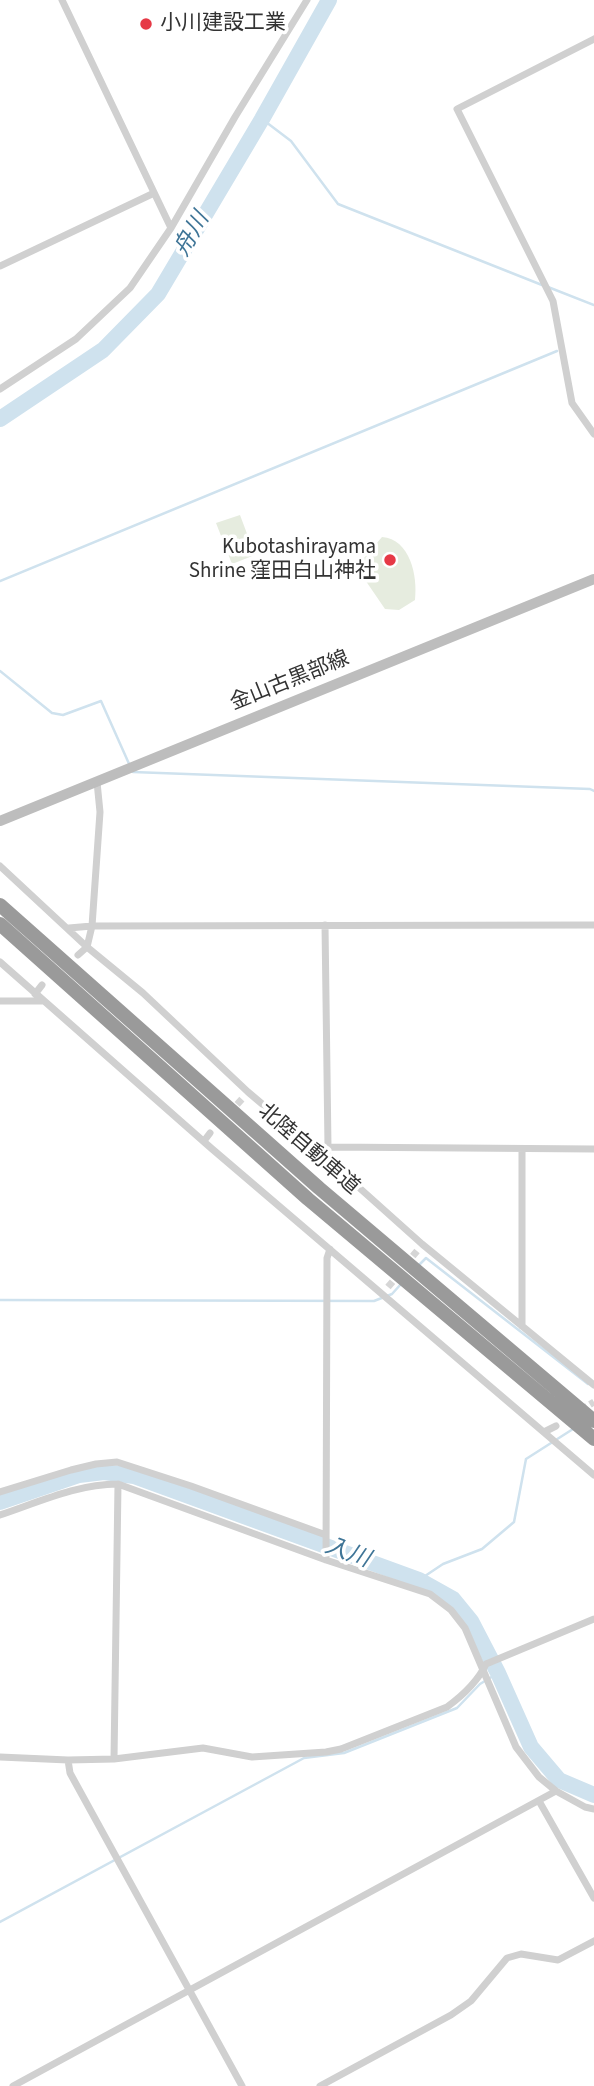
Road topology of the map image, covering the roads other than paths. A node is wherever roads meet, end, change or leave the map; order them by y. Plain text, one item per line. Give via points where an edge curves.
1 (62, 0) edge
2 (307, 0) edge
3 (594, 39) edge
4 (152, 194) junction
5 (171, 228) junction
6 (0, 265) edge
7 (0, 388) edge
8 (594, 434) edge
9 (594, 579) edge
10 (97, 782) junction
11 (0, 821) edge
12 (0, 866) edge
13 (0, 905) edge
14 (0, 924) edge
15 (325, 925) junction
16 (594, 925) edge
17 (92, 926) junction
18 (69, 928) junction
19 (87, 947) junction
20 (78, 955) dead end
21 (0, 962) edge
22 (42, 985) dead end
23 (35, 994) junction
24 (0, 1001) edge
25 (43, 1001) junction
26 (248, 1092) junction
27 (242, 1099) tunnel mouth
28 (211, 1133) dead end
29 (204, 1141) junction
30 (328, 1147) junction
31 (522, 1149) junction
32 (594, 1149) edge
33 (326, 1158) junction
34 (330, 1249) junction
35 (388, 1287) tunnel mouth
36 (382, 1294) junction
37 (522, 1326) junction
38 (594, 1385) edge
39 (589, 1416) edge
40 (556, 1426) dead end
41 (544, 1432) junction
42 (591, 1437) edge
43 (594, 1475) edge
44 (118, 1484) junction
45 (0, 1492) edge
46 (0, 1515) edge
47 (326, 1535) junction
48 (326, 1560) junction
49 (594, 1619) edge
50 (484, 1668) junction
51 (0, 1757) edge
52 (114, 1759) junction
53 (68, 1760) junction
54 (556, 1791) junction
55 (539, 1801) junction
56 (594, 1809) edge
57 (594, 1899) edge
58 (594, 1941) edge
59 (190, 1989) junction
60 (13, 2086) edge
61 (242, 2086) edge
62 (320, 2086) edge

1 - 4 street
2 - 5 street
3 - 8 street via 457,109 553,301 572,403
4 - 5 street
4 - 6 street
5 - 7 street via 110,310 76,339
9 - 10 main road, 金山古黒部線
10 - 11 main road, 金山古黒部線
10 - 17 street via 100,812
12 - 18 street
13 - 39 highway, 北陸自動車道 via 309,1180
14 - 42 highway, 北陸自動車道 via 308,1199
15 - 16 street
15 - 17 street
15 - 30 street
17 - 18 street
17 - 19 street
18 - 19 street
19 - 20 street
19 - 26 street
21 - 23 street
22 - 23 street
23 - 25 street
24 - 25 street
25 - 29 street
26 - 27 street
26 - 33 street
28 - 29 street
29 - 34 street
30 - 31 street
30 - 33 street
31 - 32 street
31 - 37 street
33 - 37 street via 420,1247
34 - 36 street
34 - 47 street
35 - 36 street
36 - 41 street
37 - 38 street
40 - 41 street
41 - 43 street
44 - 46 street via 79,1488
44 - 48 street
44 - 52 street
45 - 47 street via 71,1470 117,1462
47 - 48 street
48 - 50 street via 430,1594 451,1610
49 - 50 street
50 - 52 street via 447,1707 341,1749 252,1756 203,1748
50 - 54 street via 516,1747
51 - 53 street
52 - 53 street
53 - 59 street via 70,1773
54 - 55 street
54 - 56 street
55 - 57 street
55 - 59 street
58 - 62 street via 558,1960 520,1954 508,1958 471,2001 451,2015
59 - 60 street
59 - 61 street

